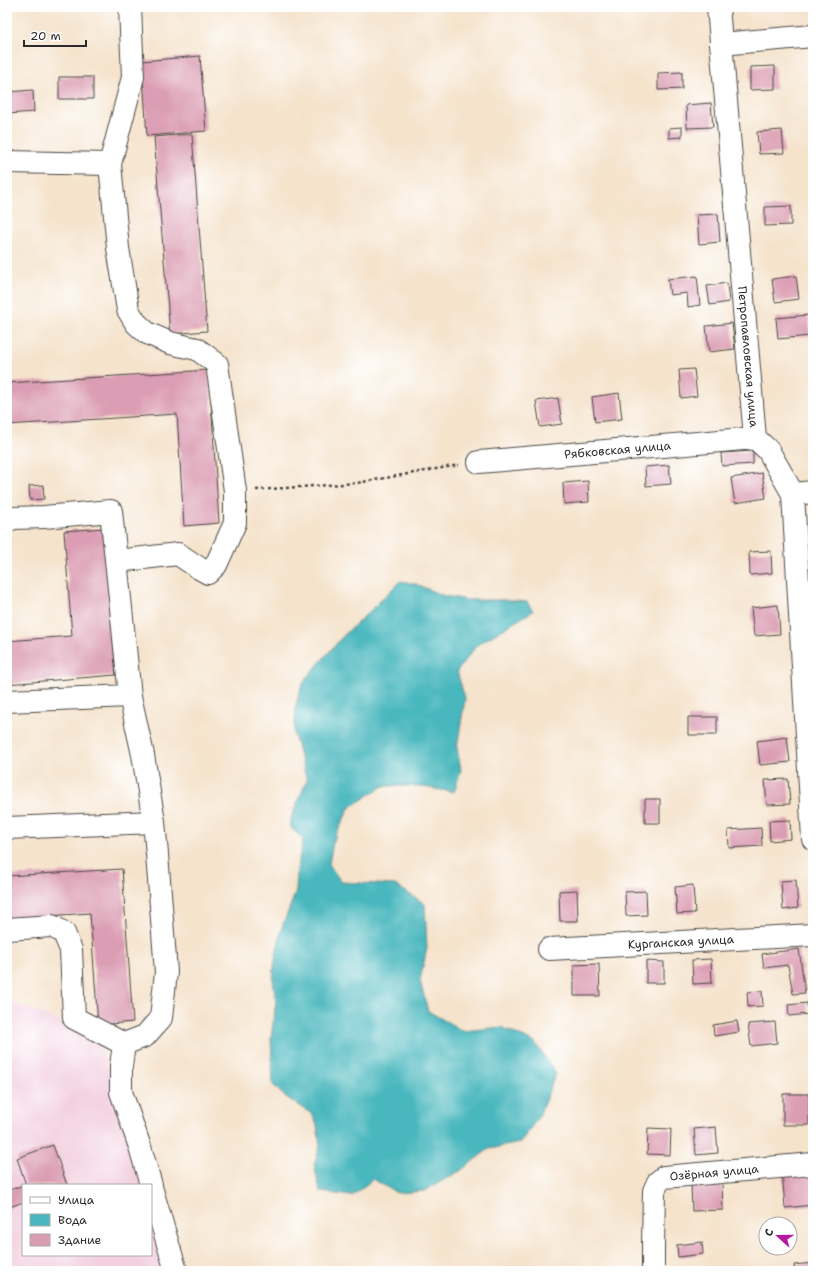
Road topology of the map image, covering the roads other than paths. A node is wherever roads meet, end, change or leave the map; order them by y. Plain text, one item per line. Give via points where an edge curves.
1 (130, 7) edge
2 (718, 7) edge
3 (813, 36) edge
4 (721, 44) junction
5 (7, 162) edge
6 (110, 164) junction
7 (755, 438) junction
8 (479, 462) road end
9 (803, 493) edge
10 (7, 521) edge
11 (116, 561) junction
12 (130, 696) junction
13 (7, 701) edge
14 (154, 822) junction
15 (7, 828) edge
16 (813, 839) edge
17 (7, 929) edge
18 (813, 935) edge
19 (549, 949) dead end
20 (124, 1044) junction
21 (813, 1164) edge
22 (150, 1184) edge
23 (152, 1189) edge
24 (176, 1271) edge
25 (653, 1271) edge

1 - 6 street via 133,77
2 - 4 street, Петропавловская улица
3 - 4 street
4 - 7 street, Петропавловская улица
5 - 6 street
6 - 11 street via 118,248 128,310 136,323 147,333 170,343 198,349 217,364 236,491 235,523 216,565 208,573 178,554
7 - 8 street, Рябковская улица
7 - 9 street, Петропавловская улица
9 - 16 street, Петропавловская улица
10 - 11 street via 14,518 111,511
11 - 12 street
12 - 13 street
12 - 14 street
14 - 15 street
14 - 20 street via 166,972 161,1018 145,1036
17 - 20 street via 52,926 64,933 71,950 74,1018
18 - 19 street, Курганская улица
20 - 22 street via 121,1092
21 - 25 street, Озёрная улица via 664,1177 654,1191
23 - 24 street

